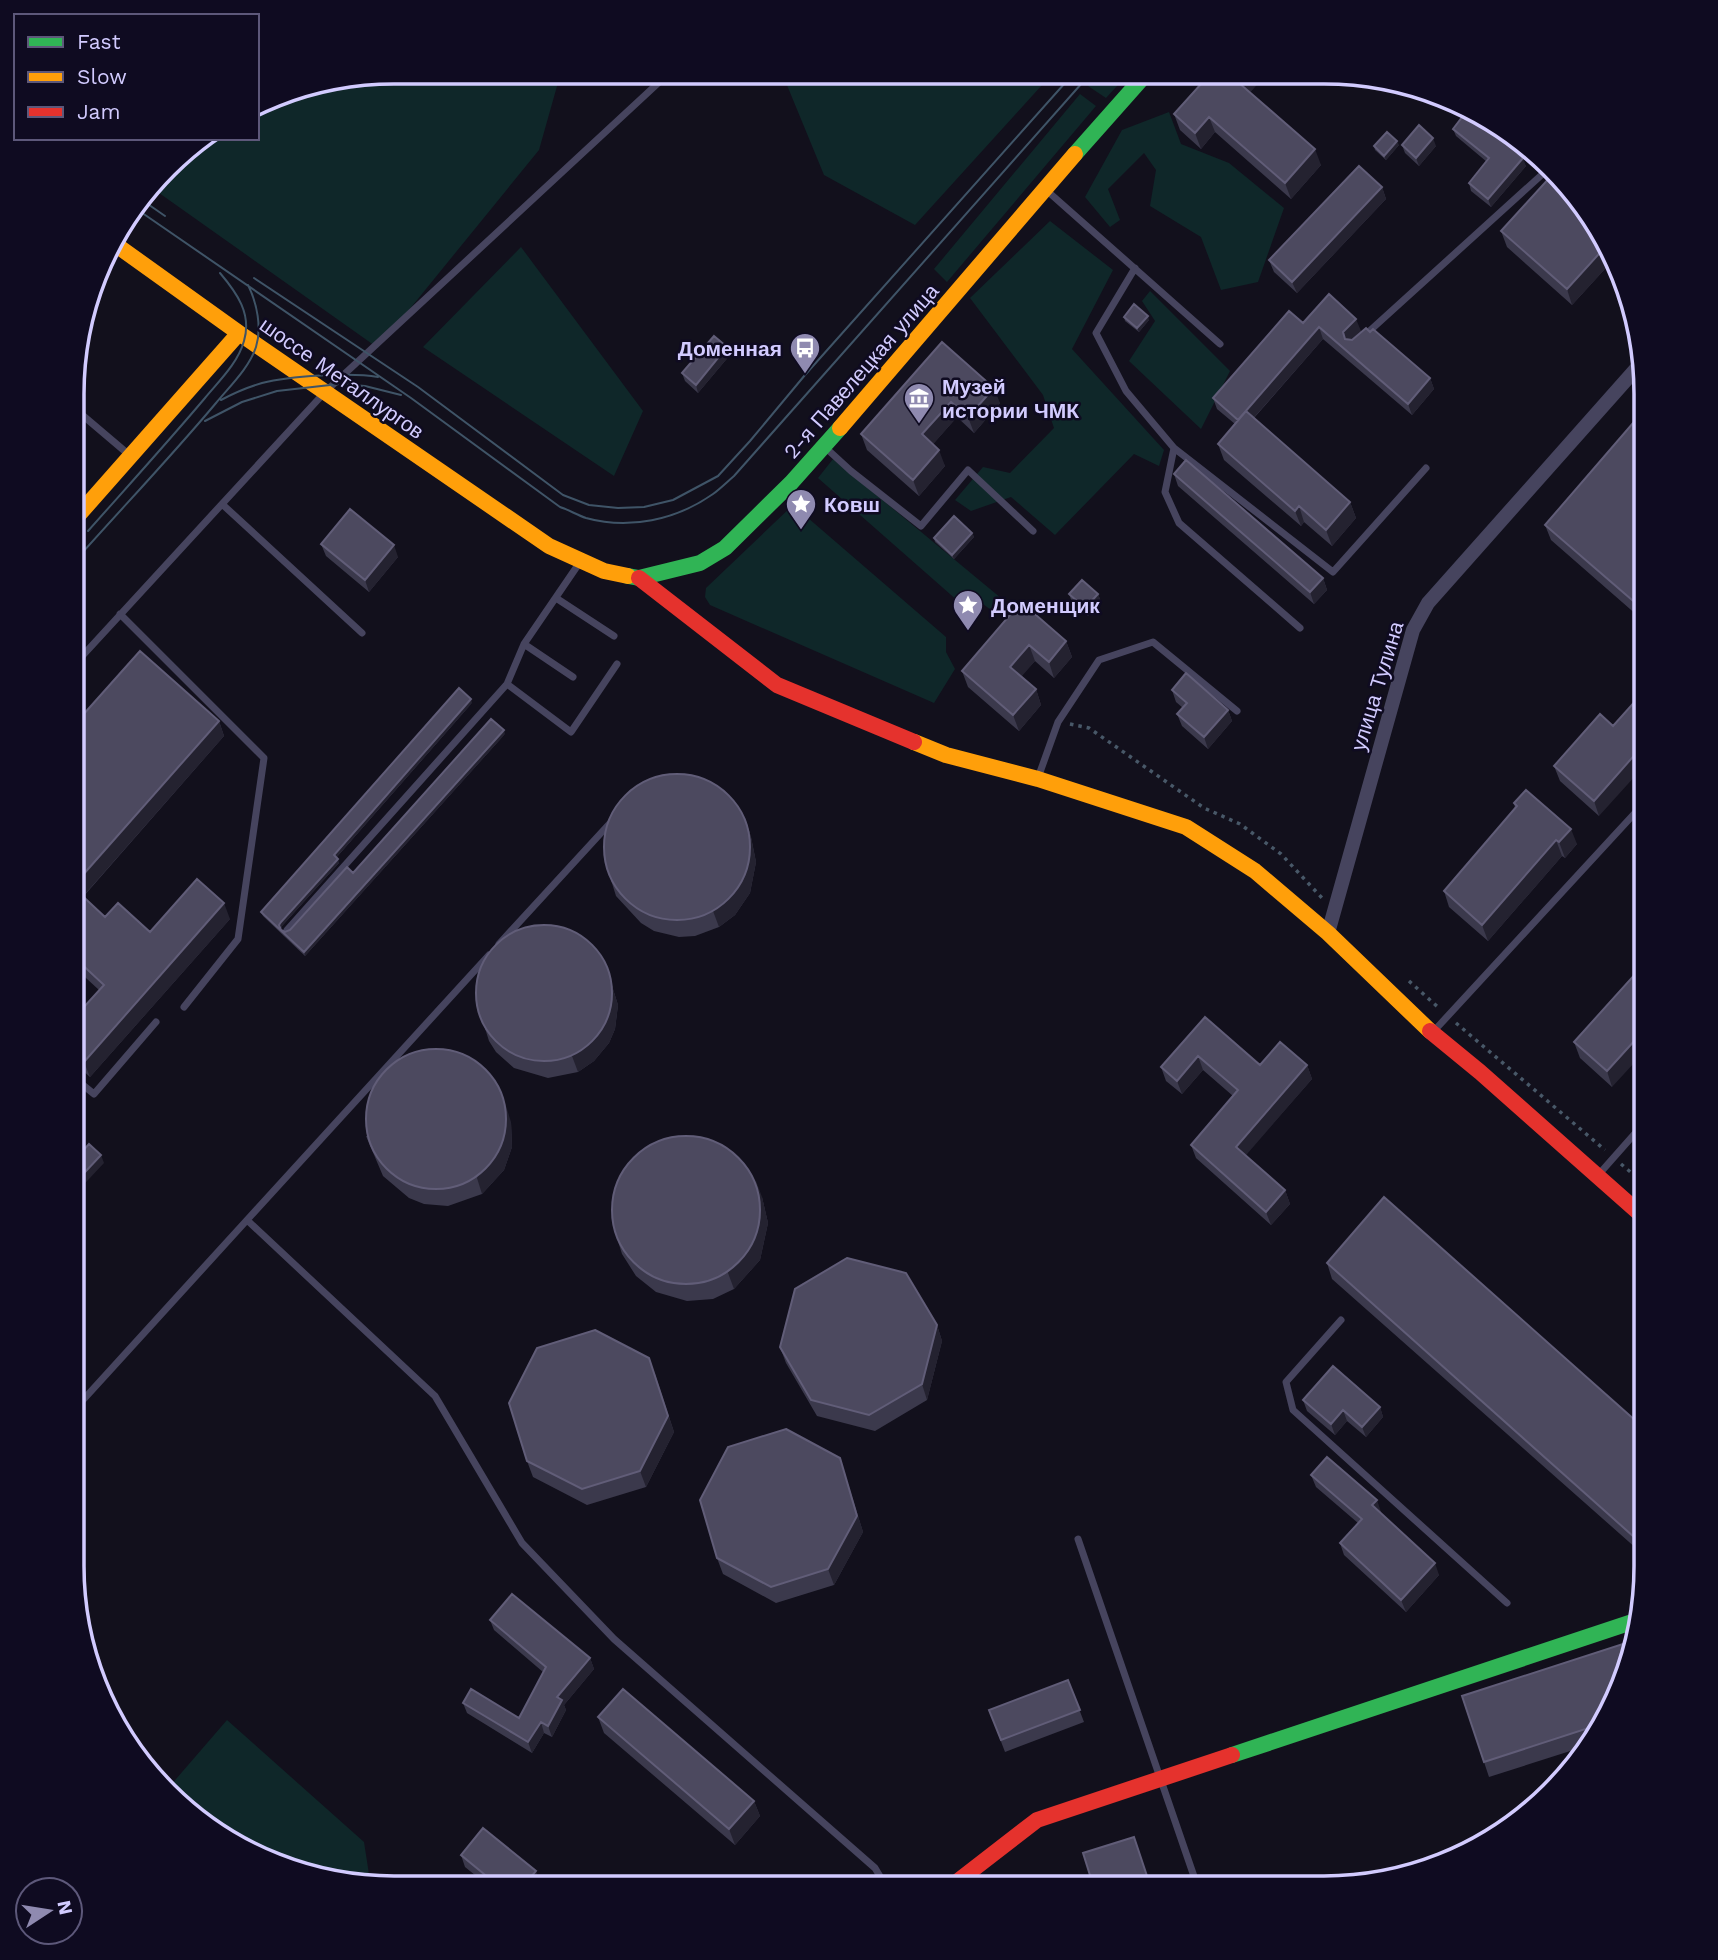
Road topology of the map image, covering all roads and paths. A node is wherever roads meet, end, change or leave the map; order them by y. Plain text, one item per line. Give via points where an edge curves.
1 (656, 84) edge
2 (1137, 84) edge
3 (1542, 174) edge
4 (1044, 189) junction
5 (121, 248) edge
6 (1135, 268) junction
7 (239, 333) junction
8 (1220, 344) dead end
9 (1353, 346) edge
10 (1633, 372) edge
11 (325, 392) junction
12 (84, 416) edge
13 (824, 446) junction
14 (1174, 448) junction
15 (130, 456) junction
16 (1426, 468) dead end
17 (222, 504) junction
18 (84, 509) edge
19 (1033, 531) dead end
20 (549, 546) joint
21 (580, 561) junction
22 (639, 578) junction
23 (556, 597) junction
24 (120, 614) junction
25 (1300, 628) dead end
26 (362, 633) dead end
27 (614, 636) dead end
28 (524, 644) junction
29 (84, 654) edge
30 (617, 664) dead end
31 (573, 677) dead end
32 (507, 684) junction
33 (1237, 710) dead end
34 (1038, 779) junction
35 (1634, 814) edge
36 (615, 817) edge
37 (287, 930) edge
38 (1328, 933) junction
39 (184, 1007) dead end
40 (156, 1022) dead end
41 (1432, 1033) junction
42 (84, 1086) edge
43 (1634, 1134) edge
44 (1597, 1176) junction
45 (1634, 1208) edge
46 (247, 1220) junction
47 (1340, 1320) dead end
48 (84, 1399) edge
49 (1078, 1539) dead end
50 (1507, 1603) dead end
51 (1628, 1623) edge
52 (1161, 1779) junction
53 (880, 1876) edge
54 (964, 1876) edge
55 (1194, 1876) edge

1 - 11 lane
2 - 4 street, 2-я Павелецкая улица
3 - 9 lane
4 - 6 lane
4 - 13 street, 2-я Павелецкая улица
5 - 7 street, шоссе Металлургов
6 - 8 lane
6 - 14 lane via 1096,333 1126,391
7 - 11 street, шоссе Металлургов
7 - 15 street
10 - 38 street, улица Тулина via 1428,603 1413,630
11 - 17 lane
11 - 20 street, шоссе Металлургов
12 - 15 lane
13 - 19 lane via 921,526 968,470
13 - 22 street, 2-я Павелецкая улица via 725,548 700,564
14 - 16 lane via 1333,572
14 - 25 lane via 1165,492 1179,523
15 - 18 street
17 - 24 lane
17 - 26 lane
20 - 21 street, 2-я Павелецкая улица
21 - 22 street, 2-я Павелецкая улица
21 - 23 lane
22 - 34 street via 777,685 946,755
23 - 27 lane
23 - 28 lane
24 - 29 lane
24 - 39 lane via 264,758 238,939
28 - 31 lane
28 - 32 lane
30 - 32 lane via 571,732
32 - 37 lane
33 - 34 lane via 1153,642 1099,660 1058,722
34 - 38 street via 1186,827 1255,871
35 - 41 lane
36 - 46 lane
38 - 41 street
40 - 42 lane via 94,1094
41 - 44 street
43 - 44 lane
44 - 45 street
46 - 48 lane
46 - 53 lane via 435,1396 522,1543 614,1639
47 - 50 lane via 1286,1382 1293,1410
49 - 52 lane
51 - 52 street
52 - 54 street via 1037,1820
52 - 55 lane

